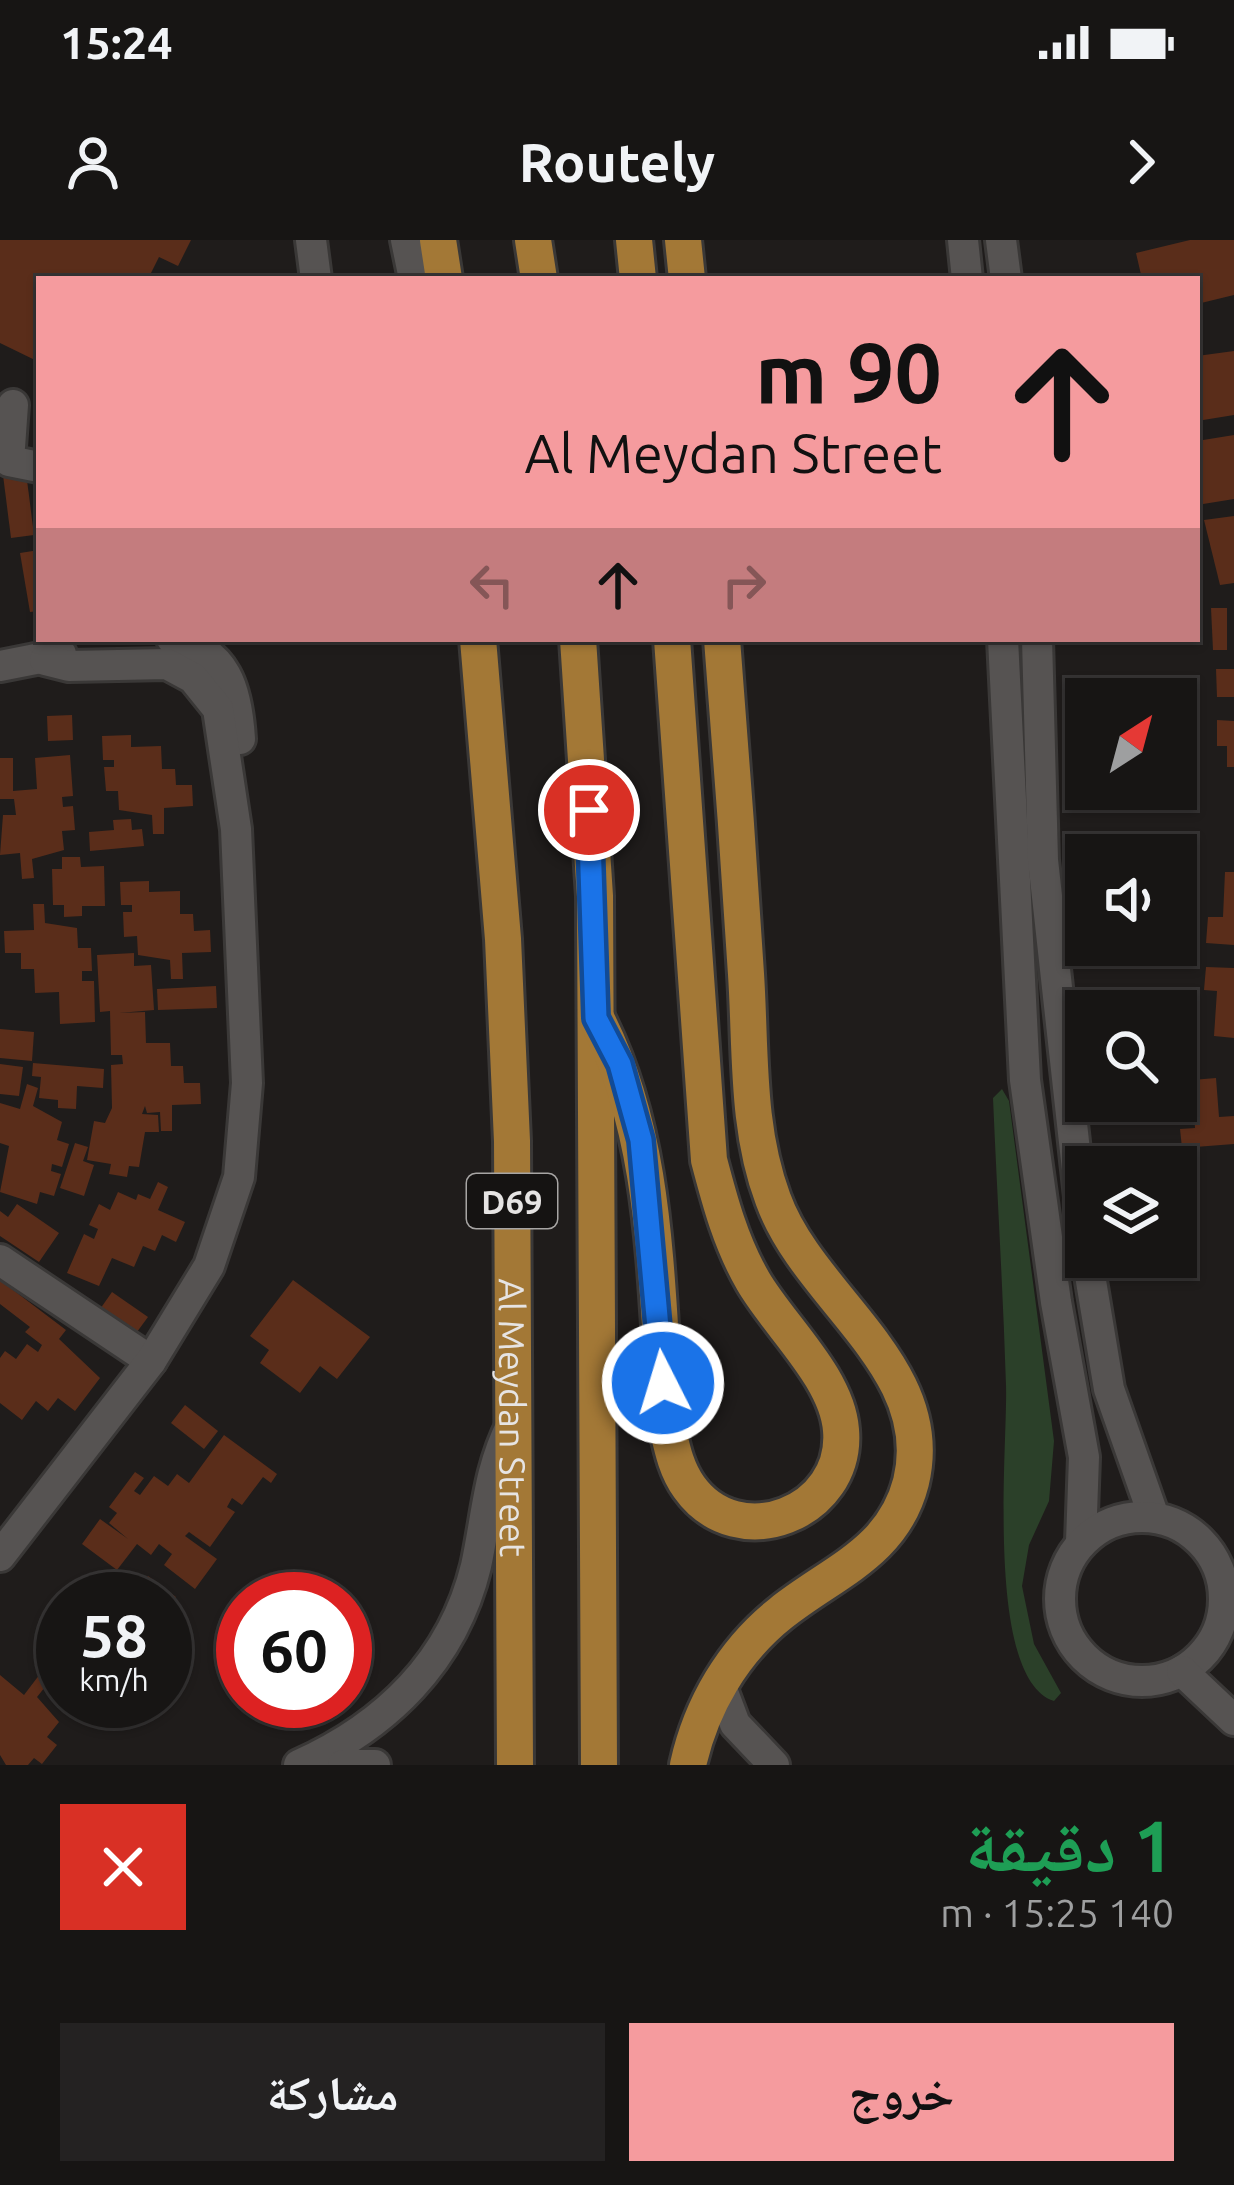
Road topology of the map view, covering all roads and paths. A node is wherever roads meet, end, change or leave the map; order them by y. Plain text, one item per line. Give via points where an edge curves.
1 (311, 240) edge
2 (406, 240) edge
3 (439, 240) edge
4 (533, 240) edge
5 (634, 240) edge
6 (683, 240) edge
7 (962, 240) edge
8 (1001, 240) edge
9 (316, 276) edge
10 (413, 276) edge
11 (444, 276) edge
12 (539, 276) edge
13 (638, 276) edge
14 (687, 276) edge
15 (967, 276) edge
16 (1006, 276) edge
17 (17, 405) edge
18 (36, 466) edge
19 (130, 642) edge
20 (179, 642) edge
21 (478, 642) edge
22 (578, 642) edge
23 (672, 642) edge
24 (722, 642) edge
25 (1004, 642) edge
26 (1036, 642) edge
27 (44, 660) junction
28 (0, 666) edge
29 (236, 829) junction
30 (596, 1018) junction
31 (1074, 1146) edge
32 (0, 1259) edge
33 (1090, 1278) edge
34 (151, 1361) junction
35 (512, 1424) junction
36 (1154, 1517) junction
37 (1234, 1534) edge
38 (1197, 1538) junction
39 (1081, 1542) junction
40 (0, 1556) edge
41 (1229, 1594) edge
42 (1226, 1642) edge
43 (1182, 1671) junction
44 (720, 1684) junction
45 (1234, 1720) edge
46 (750, 1740) junction
47 (690, 1756) edge
48 (299, 1765) edge
49 (343, 1765) edge
50 (375, 1765) edge
51 (514, 1765) edge
52 (599, 1765) edge
53 (774, 1765) edge

1 - 9 street
2 - 10 street
3 - 11 main road
4 - 12 main road
5 - 13 main road
6 - 14 main road
7 - 15 street
8 - 16 street
17 - 18 street via 9,461
19 - 27 street
20 - 29 street via 213,656 235,690 242,793
21 - 35 main road, Al Meydan Street / D69 via 512,1141
22 - 30 main road, D69
23 - 30 main road via 709,1160 733,1240 833,1398 842,1434 826,1487 781,1519 726,1516 706,1506 679,1471 667,1426 641,1140 625,1077
24 - 44 main road via 760,1161 804,1260 896,1374 914,1423 915,1453 904,1504 877,1545 780,1613
25 - 39 street via 1025,1080 1084,1456
26 - 31 street via 1043,860
27 - 28 street
27 - 29 street via 152,661 194,678 223,721
29 - 34 street via 247,1083 238,1177 209,1266
30 - 52 main road, D69
32 - 34 street
33 - 36 street via 1109,1389
34 - 40 street
35 - 48 street via 488,1482 476,1567 443,1646 389,1712
35 - 51 main road, Al Meydan Street / D69
36 - 38 street
36 - 39 street via 1122,1518
37 - 38 street
38 - 41 street
39 - 43 street via 1063,1573 1059,1608 1082,1656 1129,1680
41 - 42 street
42 - 43 street
43 - 45 street
44 - 46 street
44 - 47 main road
46 - 47 street
46 - 53 street
49 - 50 street

